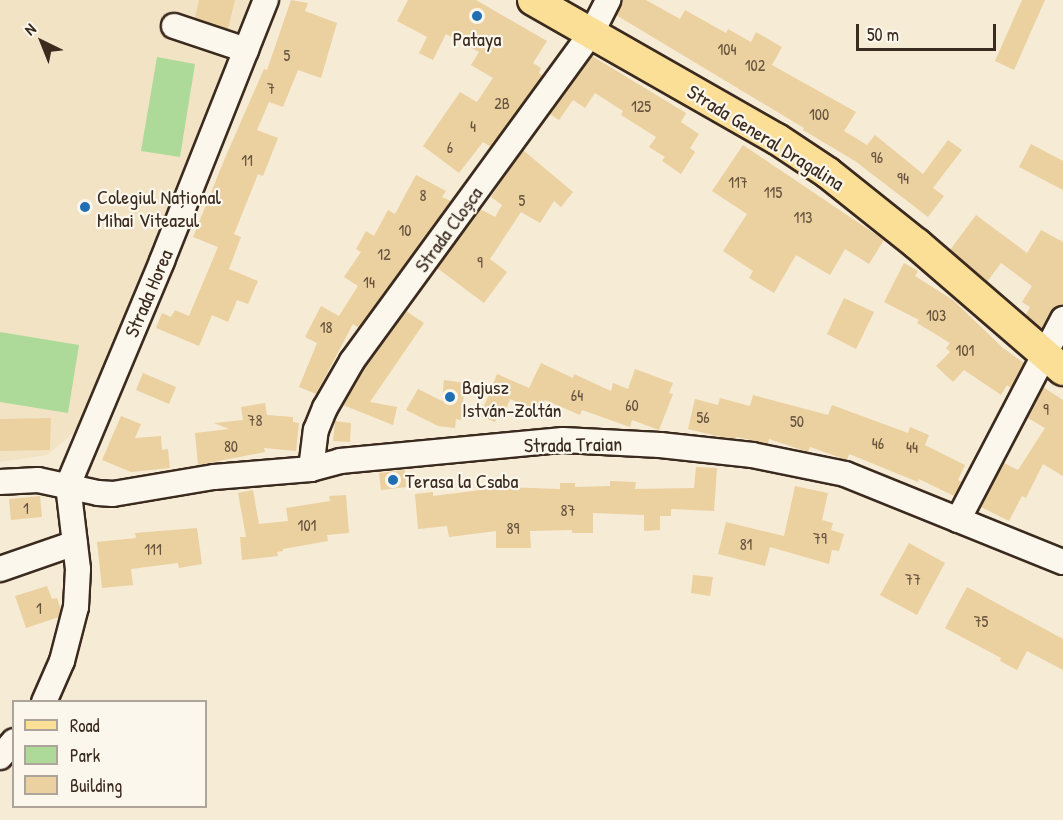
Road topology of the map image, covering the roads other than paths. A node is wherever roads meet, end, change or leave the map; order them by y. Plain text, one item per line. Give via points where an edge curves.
1 (266, 0) edge
2 (533, 0) edge
3 (608, 0) edge
4 (174, 26) dead end
5 (592, 32) junction
6 (246, 50) junction
7 (1063, 319) edge
8 (1054, 362) edge
9 (311, 469) junction
10 (0, 482) edge
11 (68, 485) junction
12 (958, 520) junction
13 (75, 543) junction
14 (1063, 562) edge
15 (0, 569) edge
16 (45, 700) edge
17 (12, 743) edge
18 (0, 757) edge

1 - 6 street, Strada Horea
2 - 5 main road, Strada General Dragalina
3 - 5 street, Strada Cloșca
4 - 6 street
5 - 8 main road, Strada General Dragalina via 777,139 828,173
5 - 9 street, Strada Cloșca via 352,361 316,430
6 - 11 street, Strada Horea
7 - 8 street
8 - 12 street via 992,438
9 - 11 street, Strada Traian via 214,477 113,494
9 - 12 street, Strada Traian via 340,460 563,440 660,445 752,455 845,474
10 - 11 street, Strada Traian via 38,480
11 - 13 street
12 - 14 street, Strada Traian
13 - 15 street
13 - 16 street via 76,607 62,661
17 - 18 street

